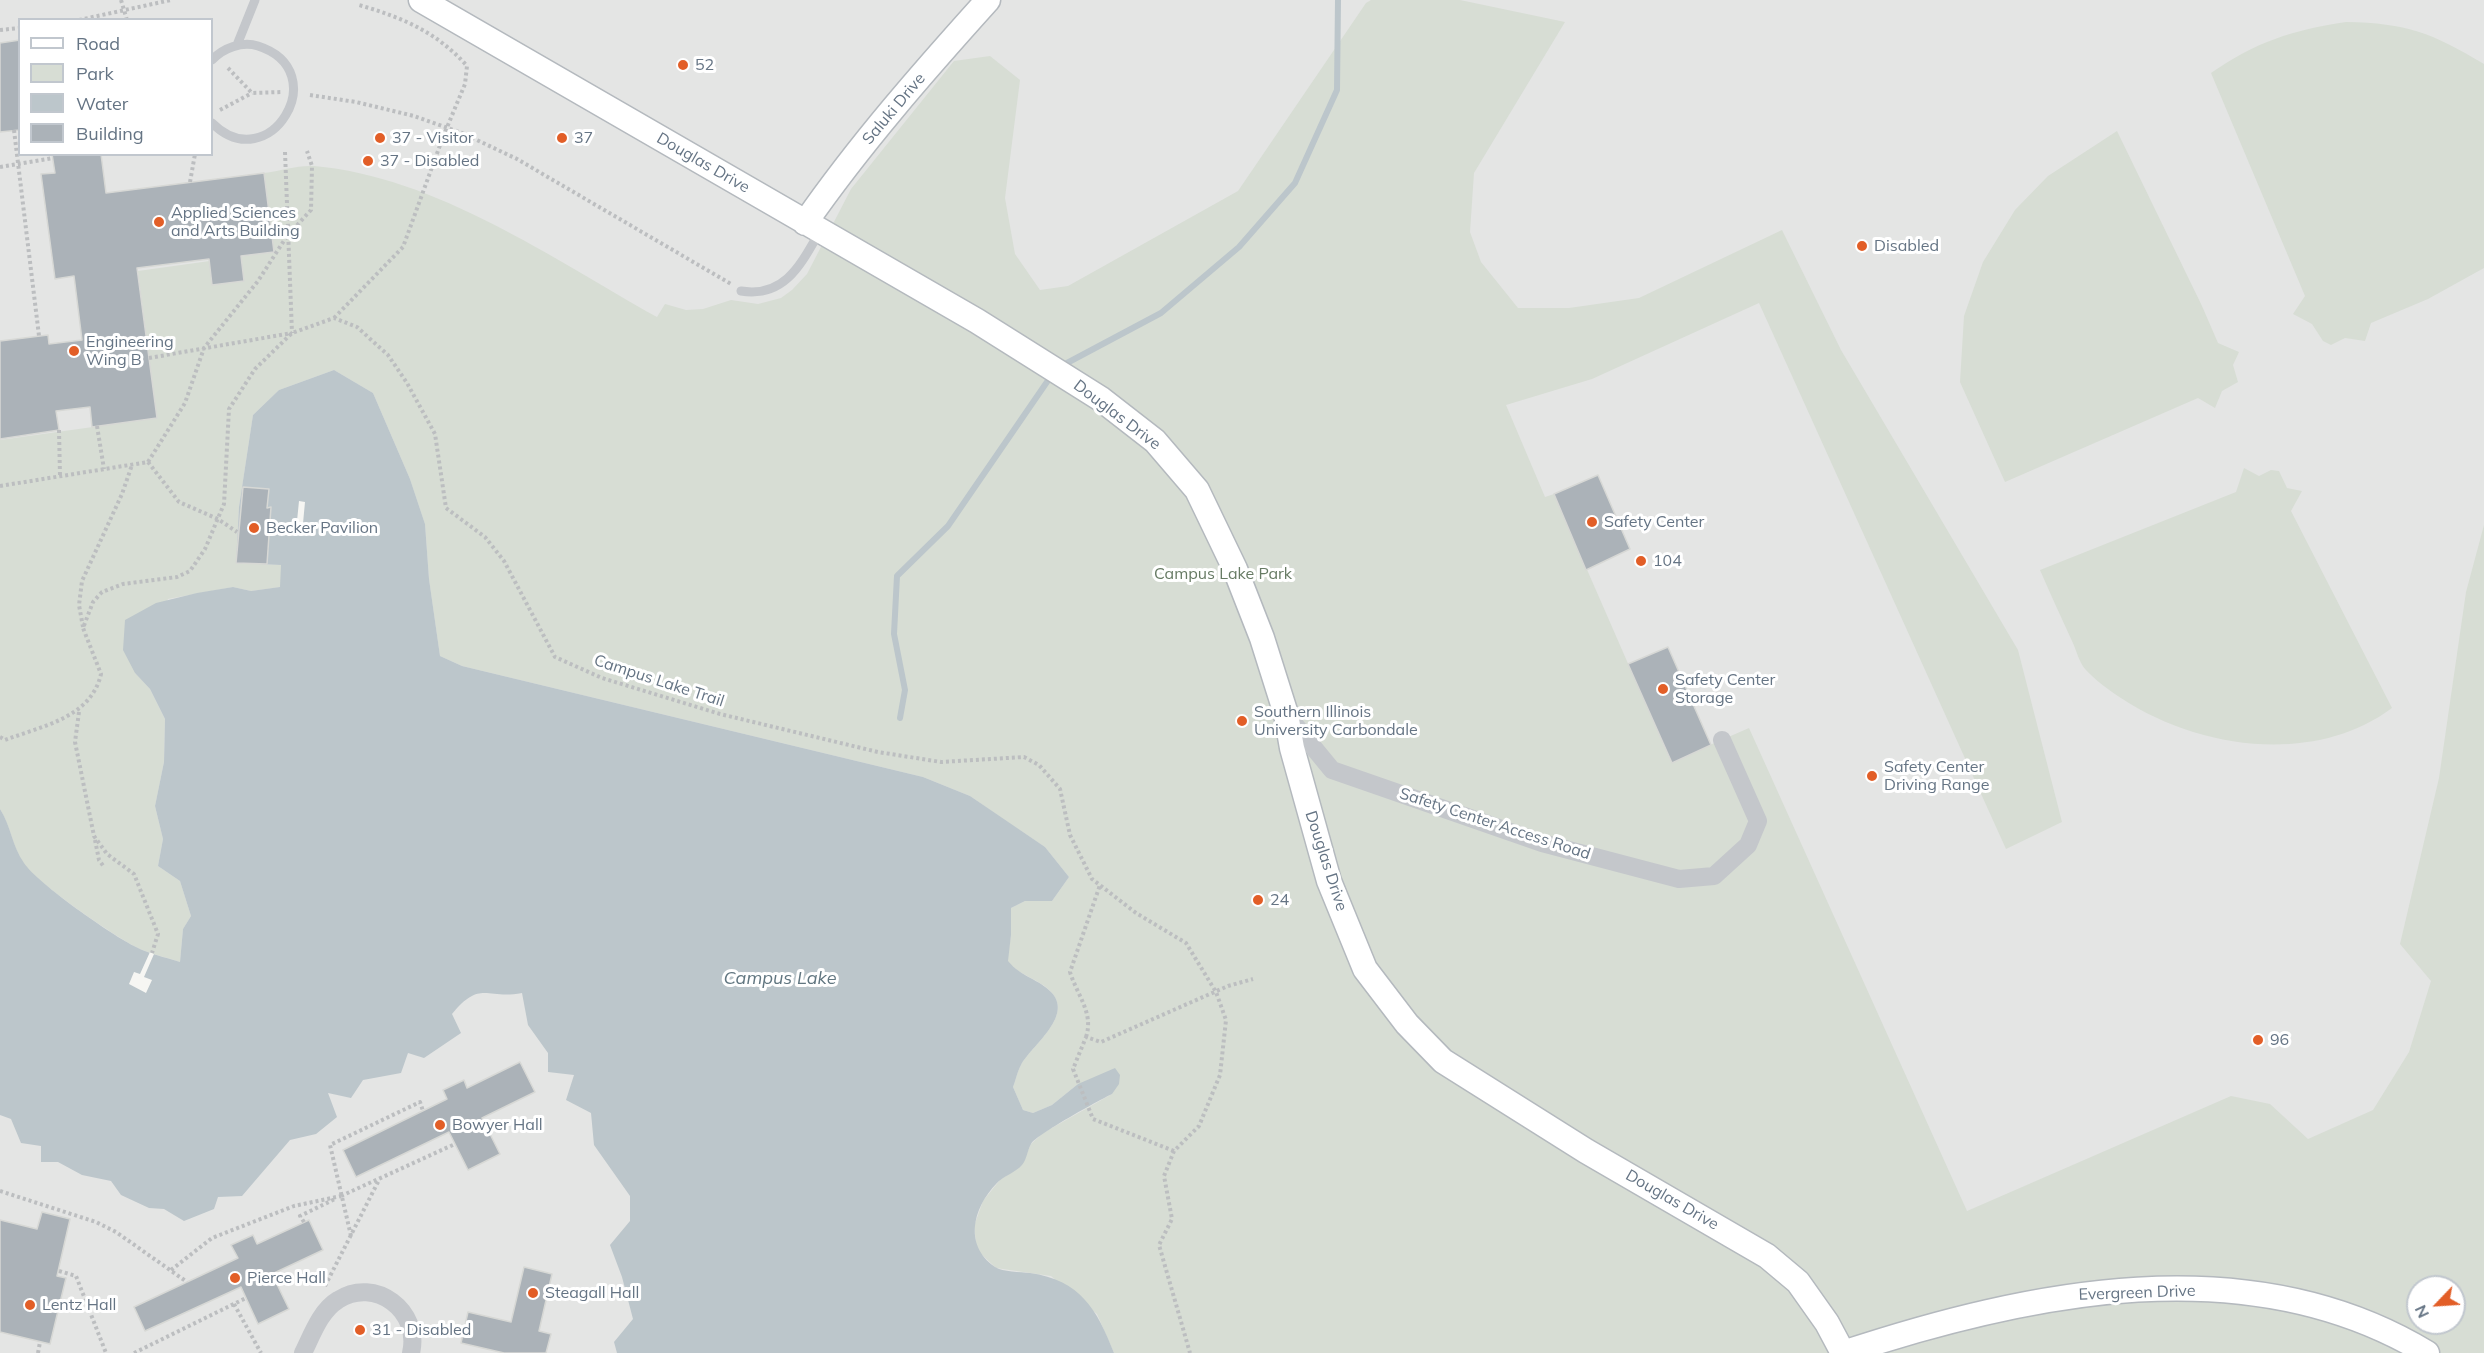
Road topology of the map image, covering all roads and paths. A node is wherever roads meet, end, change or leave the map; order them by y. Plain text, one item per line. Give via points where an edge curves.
1 (121, 0) edge
2 (171, 0) edge
3 (255, 0) edge
4 (421, 0) edge
5 (988, 0) edge
6 (359, 5) dead end
7 (124, 10) junction
8 (88, 18) edge
9 (126, 18) edge
10 (18, 28) edge
11 (0, 30) edge
12 (237, 45) junction
13 (213, 59) edge
14 (228, 68) dead end
15 (282, 92) dead end
16 (252, 93) junction
17 (310, 95) dead end
18 (220, 110) dead end
19 (213, 124) edge
20 (448, 128) junction
21 (14, 130) dead end
22 (307, 151) dead end
23 (285, 152) dead end
24 (195, 156) edge
25 (52, 158) dead end
26 (19, 165) junction
27 (0, 167) edge
28 (190, 182) dead end
29 (813, 227) junction
30 (287, 236) junction
31 (741, 291) joint
32 (334, 318) junction
33 (292, 333) junction
34 (39, 336) dead end
35 (204, 348) junction
36 (149, 357) dead end
37 (97, 426) dead end
38 (59, 430) dead end
39 (148, 462) junction
40 (132, 465) junction
41 (104, 469) junction
42 (60, 476) junction
43 (0, 486) edge
44 (218, 519) junction
45 (237, 532) dead end
46 (83, 628) junction
47 (79, 711) junction
48 (1286, 714) junction
49 (0, 737) edge
50 (1722, 740) dead end
51 (94, 836) junction
52 (104, 867) dead end
53 (1100, 885) junction
54 (152, 953) dead end
55 (1253, 980) dead end
56 (1216, 992) junction
57 (1086, 1037) junction
58 (423, 1111) dead end
59 (455, 1144) dead end
60 (1174, 1152) junction
61 (379, 1180) junction
62 (0, 1191) edge
63 (341, 1196) junction
64 (304, 1222) dead end
65 (351, 1236) junction
66 (171, 1270) junction
67 (59, 1271) dead end
68 (187, 1282) dead end
69 (323, 1290) dead end
70 (246, 1298) dead end
71 (234, 1304) junction
72 (40, 1342) dead end
73 (38, 1353) edge
74 (106, 1353) edge
75 (134, 1353) edge
76 (261, 1353) edge
77 (303, 1353) edge
78 (411, 1353) edge
79 (1190, 1353) edge
80 (1843, 1353) edge
81 (2427, 1353) edge

1 - 7 path
2 - 7 path
3 - 12 lane
4 - 29 street, Douglas Drive
5 - 29 street, Saluki Drive via 833,183
6 - 20 path via 416,25 449,46 467,66 465,84
7 - 8 path
7 - 9 path
10 - 11 path
12 - 13 lane via 222,50
12 - 19 lane via 268,50 281,60 293,84 292,105 277,128 258,137 237,138
14 - 16 path
15 - 16 path
16 - 18 path
17 - 20 path via 356,102
20 - 31 path via 517,159
20 - 32 path via 403,248
21 - 26 path
22 - 30 path via 312,166 311,210
23 - 30 path
24 - 28 path
25 - 26 path
26 - 27 path
26 - 34 path
29 - 31 lane via 803,261 778,286 757,294
29 - 48 street, Douglas Drive via 977,321 1101,399 1155,441 1197,490 1218,529 1262,638
30 - 33 path
30 - 35 path via 258,281
32 - 33 path
32 - 53 path, Campus Lake Trail via 357,327 388,355 407,383 435,434 446,508 485,537 504,561 555,657 602,678 720,714 878,752 941,762 1024,757 1039,765 1060,789 1070,835 1092,879
33 - 35 path
33 - 44 path via 255,369 229,409 224,504
35 - 36 path
35 - 39 path via 185,403
37 - 41 path
38 - 42 path
39 - 40 path
39 - 44 path via 179,502
40 - 41 path
40 - 46 path via 82,581 79,605
41 - 42 path
42 - 43 path
44 - 45 path
44 - 46 path via 190,571 102,592 93,602
46 - 47 path via 101,675 93,697
47 - 49 path via 5,740
47 - 51 path via 75,742
48 - 50 street, Safety Center Access Road via 1332,770 1542,843 1679,879 1714,876 1748,845 1758,821
48 - 80 street, Douglas Drive via 1329,881 1365,969 1418,1037 1443,1061 1586,1151 1767,1256 1798,1282
51 - 52 path
51 - 54 path via 107,854 134,874 158,934
53 - 56 path, Campus Lake Trail via 1136,913 1186,943
53 - 57 path via 1070,972 1090,1024
55 - 56 path
56 - 57 path via 1101,1042
56 - 60 path, Campus Lake Trail via 1226,1020 1220,1075 1199,1126
57 - 60 path via 1073,1069 1094,1119
58 - 63 path via 420,1102 330,1145
59 - 61 path
60 - 79 path, Campus Lake Trail via 1164,1176 1172,1219 1159,1245
61 - 63 path
61 - 65 path
62 - 66 path via 96,1222
63 - 64 path via 300,1216
63 - 65 path
63 - 66 path via 294,1206 212,1238
65 - 69 path
66 - 68 path
67 - 74 path via 76,1276
70 - 71 path
71 - 75 path
71 - 76 path
72 - 73 path
77 - 78 street via 327,1308 347,1295 365,1291 386,1296 402,1312 412,1337
80 - 81 street, Evergreen Drive via 1941,1323 2044,1299 2164,1289 2245,1292 2293,1299 2356,1320

